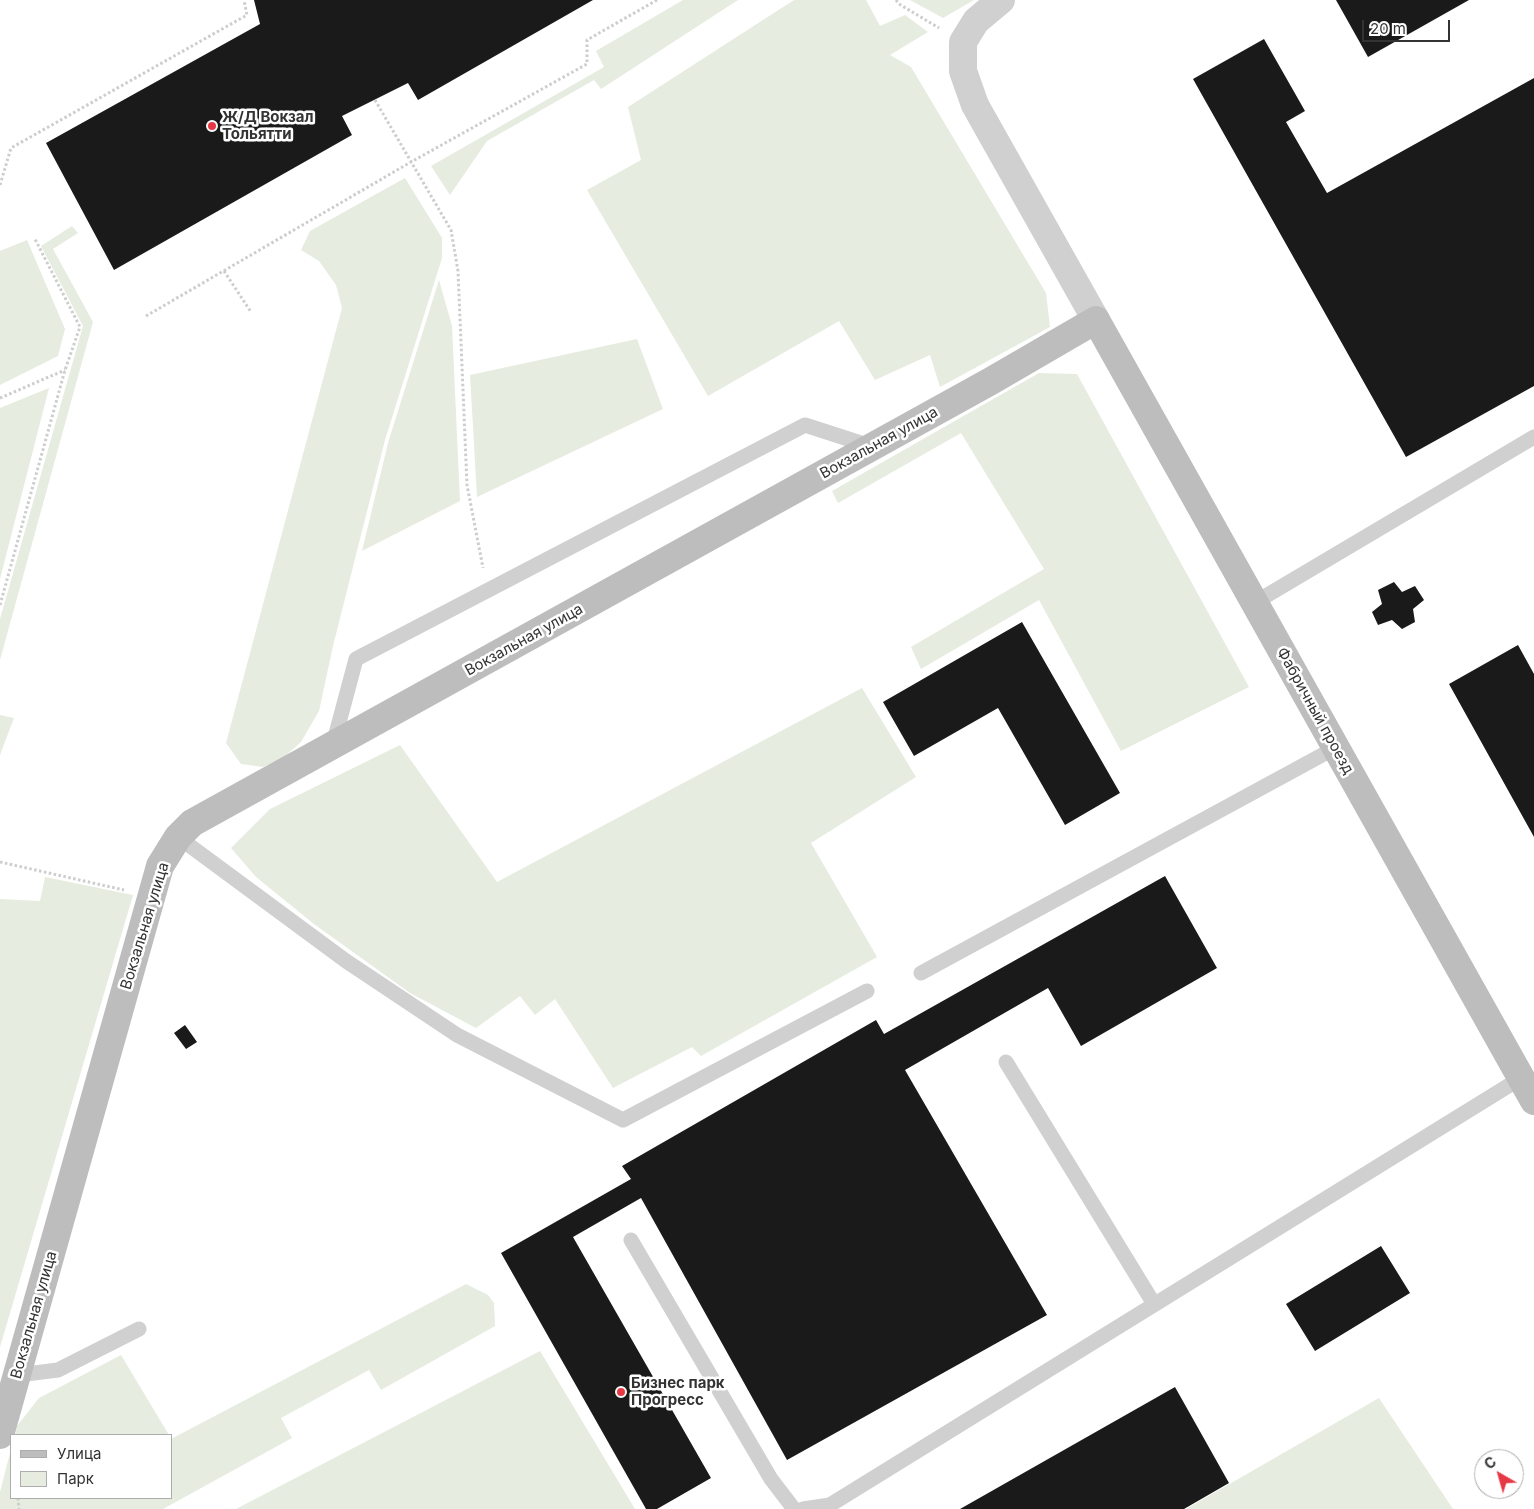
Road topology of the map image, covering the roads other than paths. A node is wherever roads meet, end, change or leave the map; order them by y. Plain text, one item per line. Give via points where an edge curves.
1 (1001, 0) edge
2 (1096, 320) junction
3 (1534, 437) edge
4 (873, 447) junction
5 (1254, 603) junction
6 (333, 746) junction
7 (1335, 748) junction
8 (178, 837) junction
9 (921, 973) dead end
10 (867, 991) dead end
11 (1006, 1062) dead end
12 (1521, 1078) junction
13 (1534, 1101) edge
14 (631, 1240) dead end
15 (1154, 1304) junction
16 (138, 1329) dead end
17 (18, 1375) junction
18 (0, 1434) edge
19 (794, 1509) edge
20 (803, 1509) edge

1 - 2 street via 976,21 963,42 963,71 975,105
2 - 4 street, Вокзальная улица
2 - 5 street, Фабричный проезд
3 - 5 lane
4 - 6 street, Вокзальная улица
4 - 6 lane via 805,425 356,659
5 - 7 street, Фабричный проезд
6 - 8 street, Вокзальная улица via 192,823
7 - 9 lane
7 - 12 street, Фабричный проезд
8 - 10 lane via 346,961 457,1035 623,1120
8 - 17 street, Вокзальная улица via 160,866
11 - 15 lane
12 - 13 street, Фабричный проезд
12 - 15 lane
14 - 19 lane via 770,1479
15 - 20 lane via 830,1505
16 - 17 lane via 58,1370
17 - 18 street, Вокзальная улица

